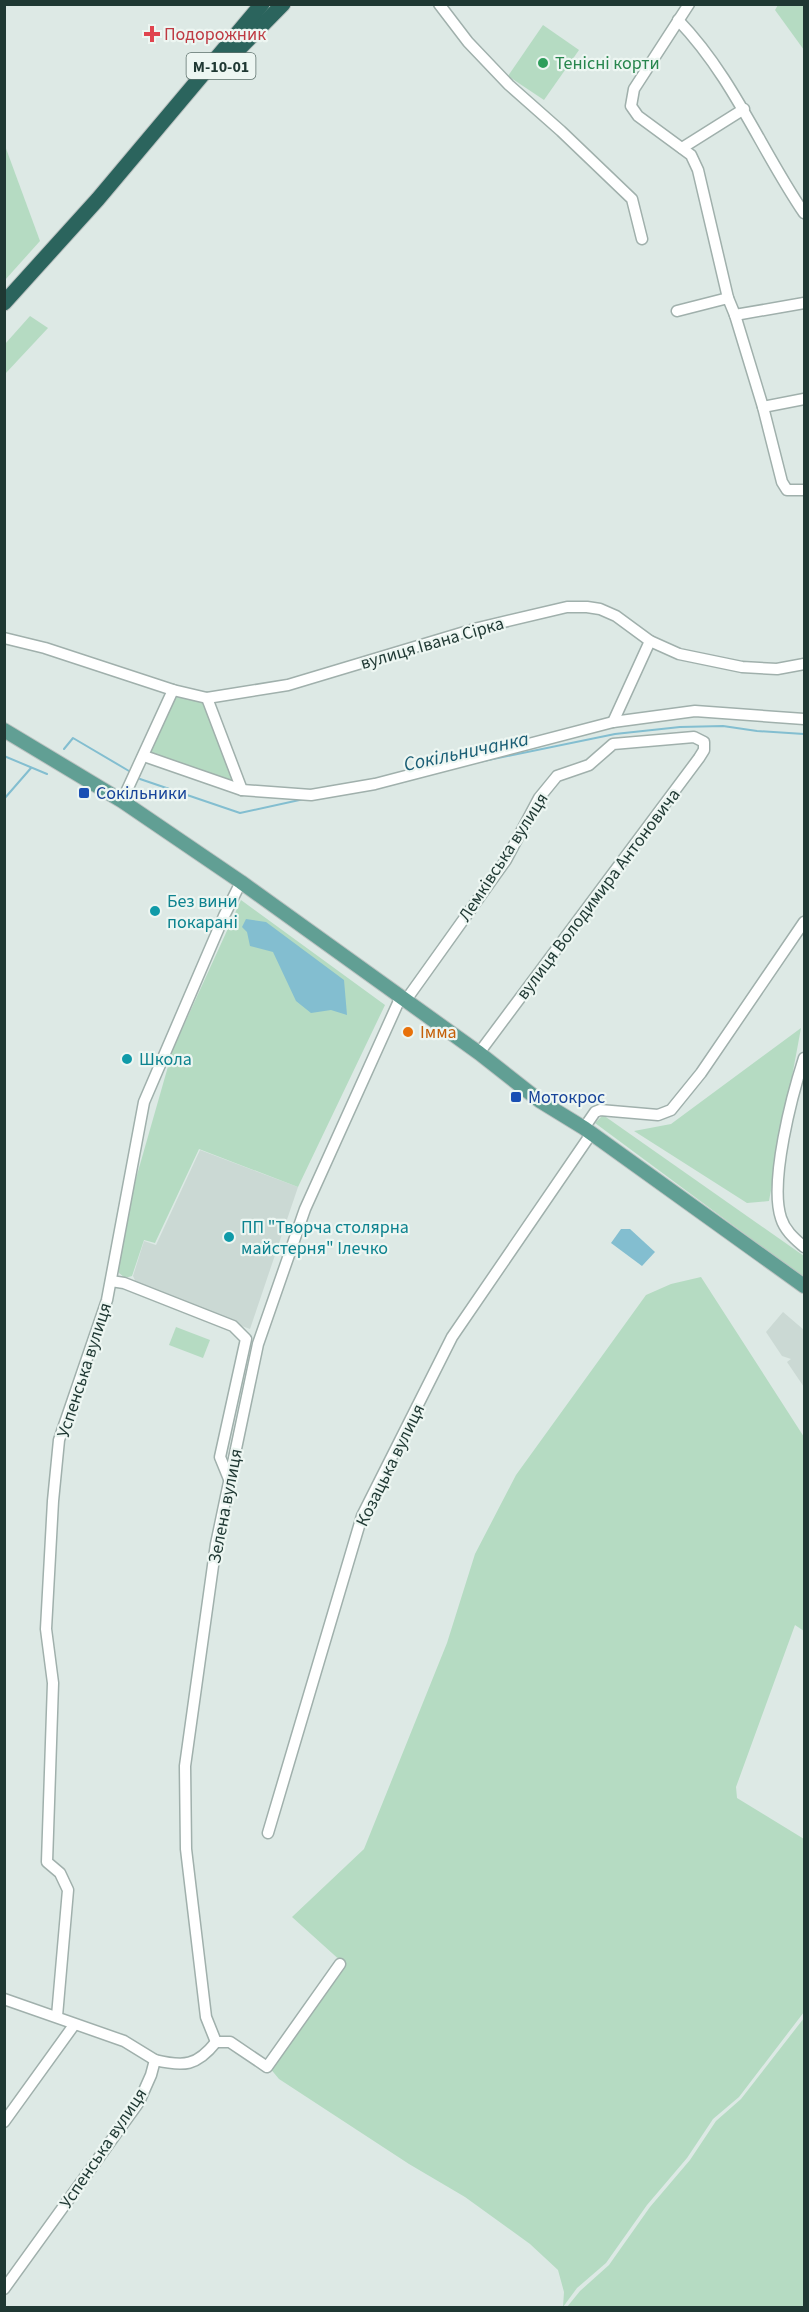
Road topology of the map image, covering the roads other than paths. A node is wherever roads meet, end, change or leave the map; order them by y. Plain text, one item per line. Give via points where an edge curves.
1 (262, 4) edge
2 (283, 4) edge
3 (439, 4) edge
4 (689, 4) edge
5 (678, 20) junction
6 (744, 109) junction
7 (160, 127) junction
8 (682, 148) junction
9 (804, 213) edge
10 (642, 239) dead end
11 (728, 298) junction
12 (4, 303) edge
13 (804, 303) edge
14 (677, 311) dead end
15 (735, 315) junction
16 (804, 399) edge
17 (763, 407) junction
18 (804, 489) edge
19 (4, 638) edge
20 (650, 641) junction
21 (804, 664) edge
22 (173, 690) junction
23 (207, 698) junction
24 (804, 718) edge
25 (613, 722) junction
26 (4, 730) edge
27 (694, 737) joint
28 (144, 756) junction
29 (242, 790) junction
30 (122, 801) junction
31 (241, 882) junction
32 (804, 922) edge
33 (403, 998) junction
34 (479, 1053) junction
35 (804, 1058) edge
36 (588, 1131) junction
37 (804, 1247) edge
38 (111, 1281) junction
39 (804, 1286) edge
40 (246, 1339) junction
41 (258, 1344) junction
42 (229, 1479) junction
43 (268, 1833) dead end
44 (340, 1964) dead end
45 (4, 1999) edge
46 (57, 2016) junction
47 (74, 2025) junction
48 (216, 2042) junction
49 (155, 2060) junction
50 (4, 2122) edge
51 (4, 2289) edge

1 - 7 highway, М-10-01
2 - 7 highway, М-10-01
3 - 10 street via 508,85 632,199
4 - 5 street
5 - 6 street via 700,43
5 - 8 street via 630,98 634,113
6 - 8 street
6 - 9 street
7 - 12 highway, М-10-01
8 - 11 street via 691,155 698,170
11 - 14 street
11 - 15 street
13 - 15 street
15 - 17 street
16 - 17 street
17 - 18 street via 782,482 787,490
19 - 22 street, вулиця Івана Сірка
20 - 21 street, вулиця Івана Сірка via 679,654 742,667 777,669
20 - 23 street, вулиця Івана Сірка via 600,609 567,608 478,628 288,685
20 - 25 street
22 - 23 street, вулиця Івана Сірка
22 - 28 street
23 - 29 street
24 - 25 street via 695,711
25 - 29 street via 375,784 311,795
26 - 30 main road
27 - 33 street, Лемківська вулиця via 613,744 589,765 557,776 539,798 506,860
27 - 34 street, вулиця Володимира Антоновича via 704,742 699,758
28 - 29 street
28 - 30 street
30 - 31 main road
31 - 33 main road
31 - 38 street, Успенська вулиця via 144,1102
32 - 36 street, Козацька вулиця via 671,1110 658,1115 600,1110 595,1112
33 - 34 main road
33 - 41 street, Зелена вулиця via 305,1209
34 - 36 main road via 540,1101
35 - 37 street via 783,1138 777,1202 782,1220
36 - 39 main road
36 - 43 street, Козацька вулиця via 452,1337 362,1516
38 - 40 street via 233,1326
38 - 46 street, Успенська вулиця via 60,1440 53,1501 46,1629 53,1683 47,1862 60,1873 68,1890
40 - 41 street
40 - 42 street via 220,1457
41 - 42 street, Зелена вулиця
42 - 48 street, Зелена вулиця via 185,1766 186,1849 206,2017
44 - 48 street via 267,2067 230,2042
45 - 46 street
46 - 47 street
47 - 49 street via 124,2041
47 - 50 street
48 - 49 street via 192,2063
49 - 51 street, Успенська вулиця via 139,2102

